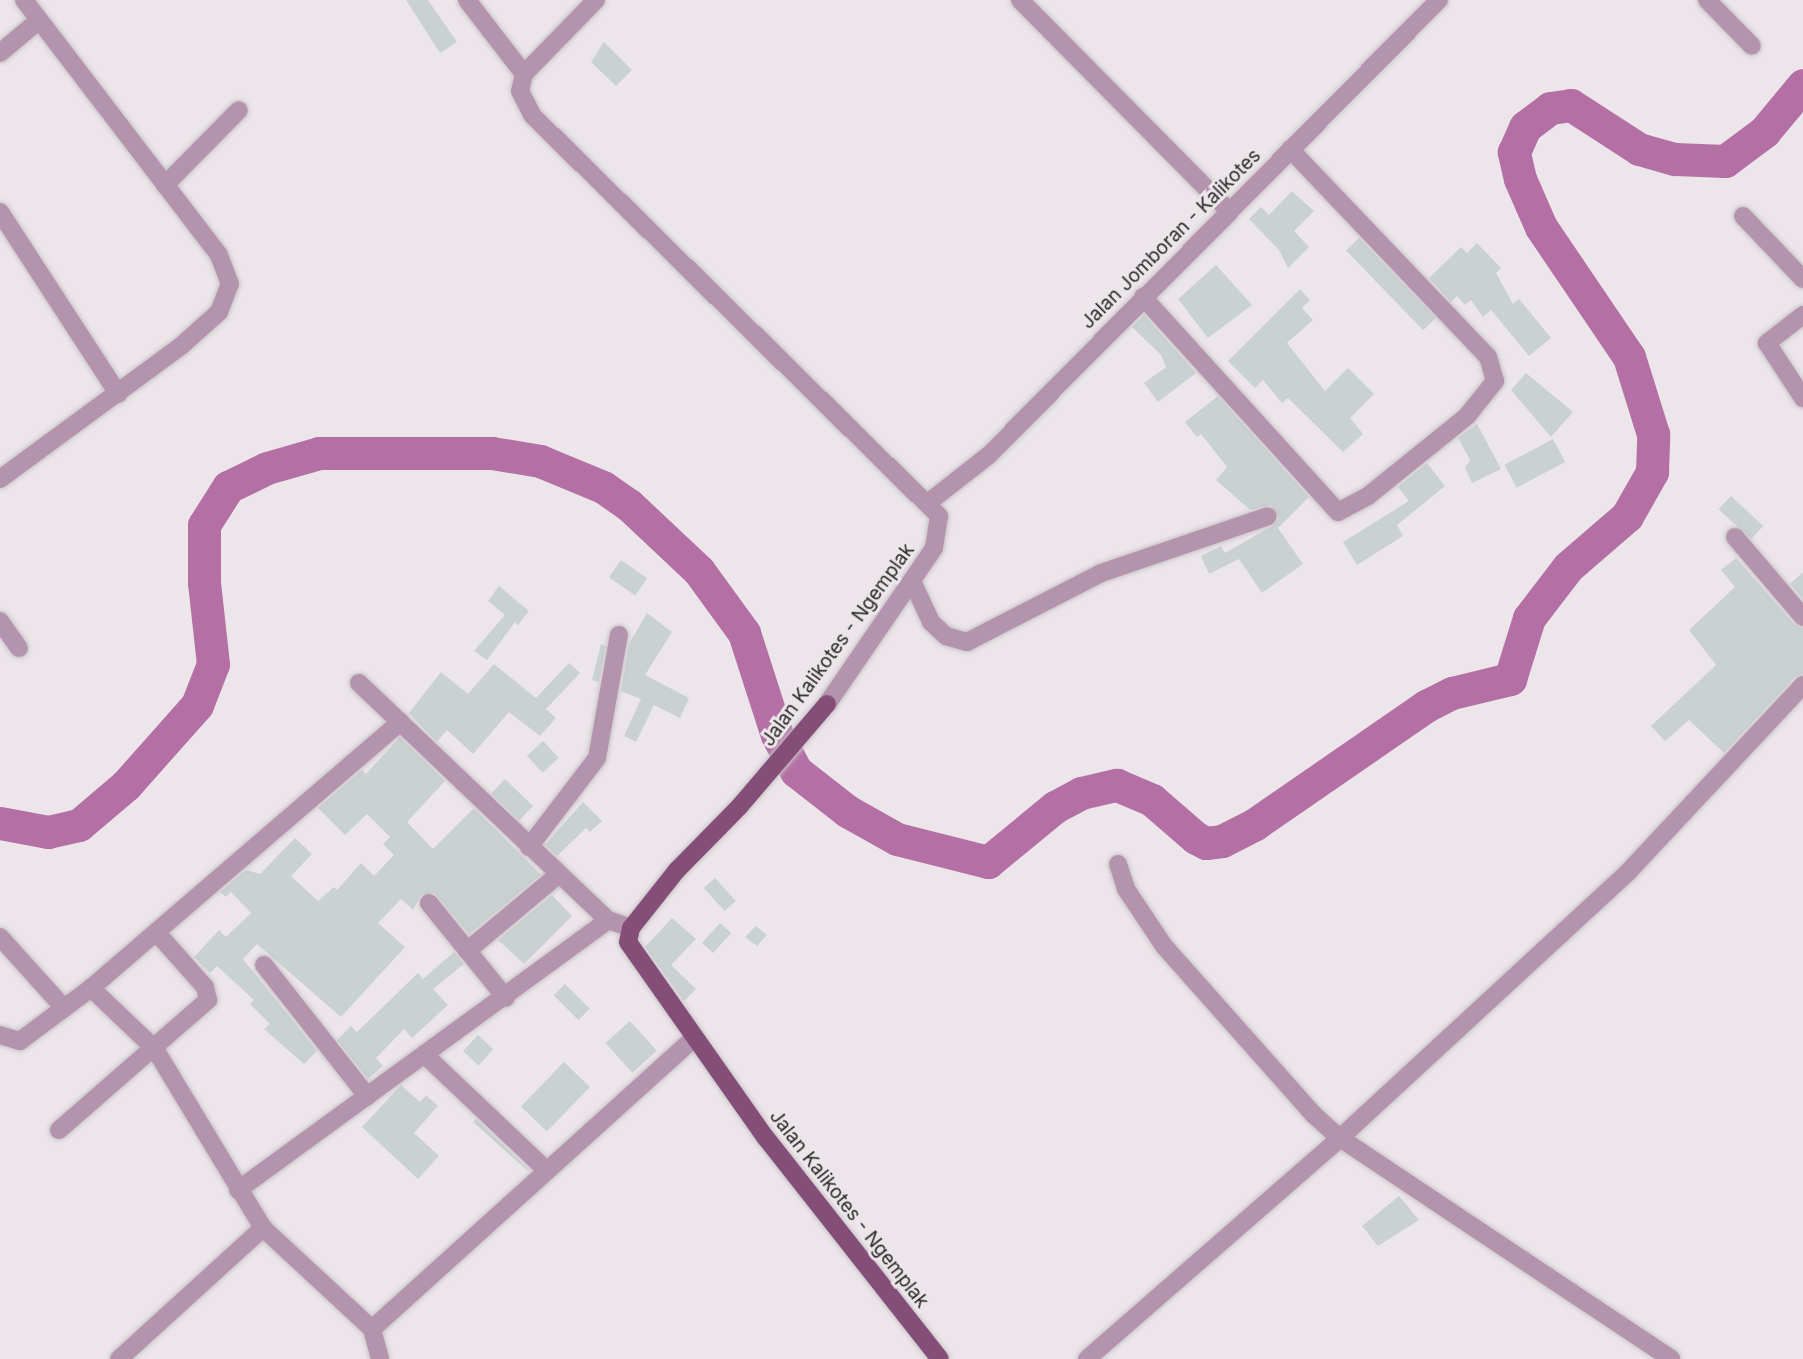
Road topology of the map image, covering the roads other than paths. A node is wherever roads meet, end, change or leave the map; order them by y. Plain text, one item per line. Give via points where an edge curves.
1 (24, 0) edge
2 (467, 0) edge
3 (596, 0) edge
4 (1020, 0) edge
5 (1439, 0) edge
6 (1707, 0) edge
7 (38, 21) junction
8 (1752, 46) dead end
9 (0, 53) edge
10 (524, 74) junction
11 (239, 110) dead end
12 (1290, 149) junction
13 (165, 185) junction
14 (1228, 210) junction
15 (0, 212) edge
16 (1743, 216) dead end
17 (1803, 279) edge
18 (1143, 297) junction
19 (1803, 315) edge
20 (118, 394) junction
21 (1803, 397) edge
22 (0, 479) edge
23 (929, 502) junction
24 (1268, 516) dead end
25 (1735, 537) dead end
26 (912, 581) junction
27 (1803, 617) edge
28 (0, 621) edge
29 (619, 635) dead end
30 (19, 648) dead end
31 (359, 683) dead end
32 (1803, 685) edge
33 (827, 704) joint
34 (400, 722) junction
35 (529, 847) junction
36 (1118, 864) dead end
37 (559, 874) junction
38 (429, 903) dead end
39 (608, 920) junction
40 (631, 928) junction
41 (157, 933) junction
42 (0, 937) edge
43 (467, 951) junction
44 (264, 965) dead end
45 (90, 988) junction
46 (506, 998) junction
47 (64, 1008) junction
48 (0, 1035) edge
49 (693, 1039) junction
50 (155, 1049) junction
51 (426, 1056) junction
52 (367, 1096) junction
53 (59, 1130) dead end
54 (1340, 1138) junction
55 (546, 1170) junction
56 (238, 1190) junction
57 (263, 1228) junction
58 (372, 1329) junction
59 (119, 1359) edge
60 (380, 1359) edge
61 (940, 1359) edge
62 (1087, 1359) edge
63 (1671, 1359) edge

1 - 7 street
2 - 10 street
3 - 10 street
4 - 14 street
5 - 12 street, Jalan Jomboran - Kalikotes
6 - 8 street
7 - 9 street
7 - 13 street
10 - 23 street, Jalan Kalikotes - Ngemplak via 520,90 533,116
11 - 13 street
12 - 14 street, Jalan Jomboran - Kalikotes
12 - 18 street via 1488,357 1494,381 1467,416 1368,496 1338,512
13 - 20 street via 225,264 228,296 219,312
14 - 18 street, Jalan Jomboran - Kalikotes
15 - 20 street
16 - 17 street
18 - 23 street, Jalan Jomboran - Kalikotes via 989,455
19 - 21 street via 1767,345
20 - 22 street
23 - 26 street, Jalan Kalikotes - Ngemplak via 939,516 940,535
24 - 26 street via 1101,573 967,642 946,636 931,622
25 - 27 street
26 - 33 street, Jalan Kalikotes - Ngemplak
28 - 30 street
29 - 35 street via 597,758
31 - 34 street
32 - 54 street via 1629,871
33 - 40 main road, Jalan Kalikotes - Ngemplak via 785,756 677,870
34 - 35 street
34 - 41 street
35 - 37 street
36 - 54 street via 1126,889 1164,946 1313,1114
37 - 39 street
37 - 43 street
38 - 43 street
39 - 40 street
39 - 46 street
40 - 49 main road, Jalan Kalikotes - Ngemplak via 628,942 632,952
41 - 45 street
41 - 50 street via 209,996
42 - 47 street
43 - 46 street
44 - 52 street
45 - 47 street
45 - 50 street
46 - 51 street
47 - 48 street via 20,1041
49 - 55 street
49 - 61 main road, Jalan Kalikotes - Ngemplak
50 - 53 street
50 - 56 street
51 - 52 street
51 - 55 street
52 - 56 street
54 - 62 street
54 - 63 street
55 - 58 street
56 - 57 street
57 - 58 street
57 - 59 street
58 - 60 street

